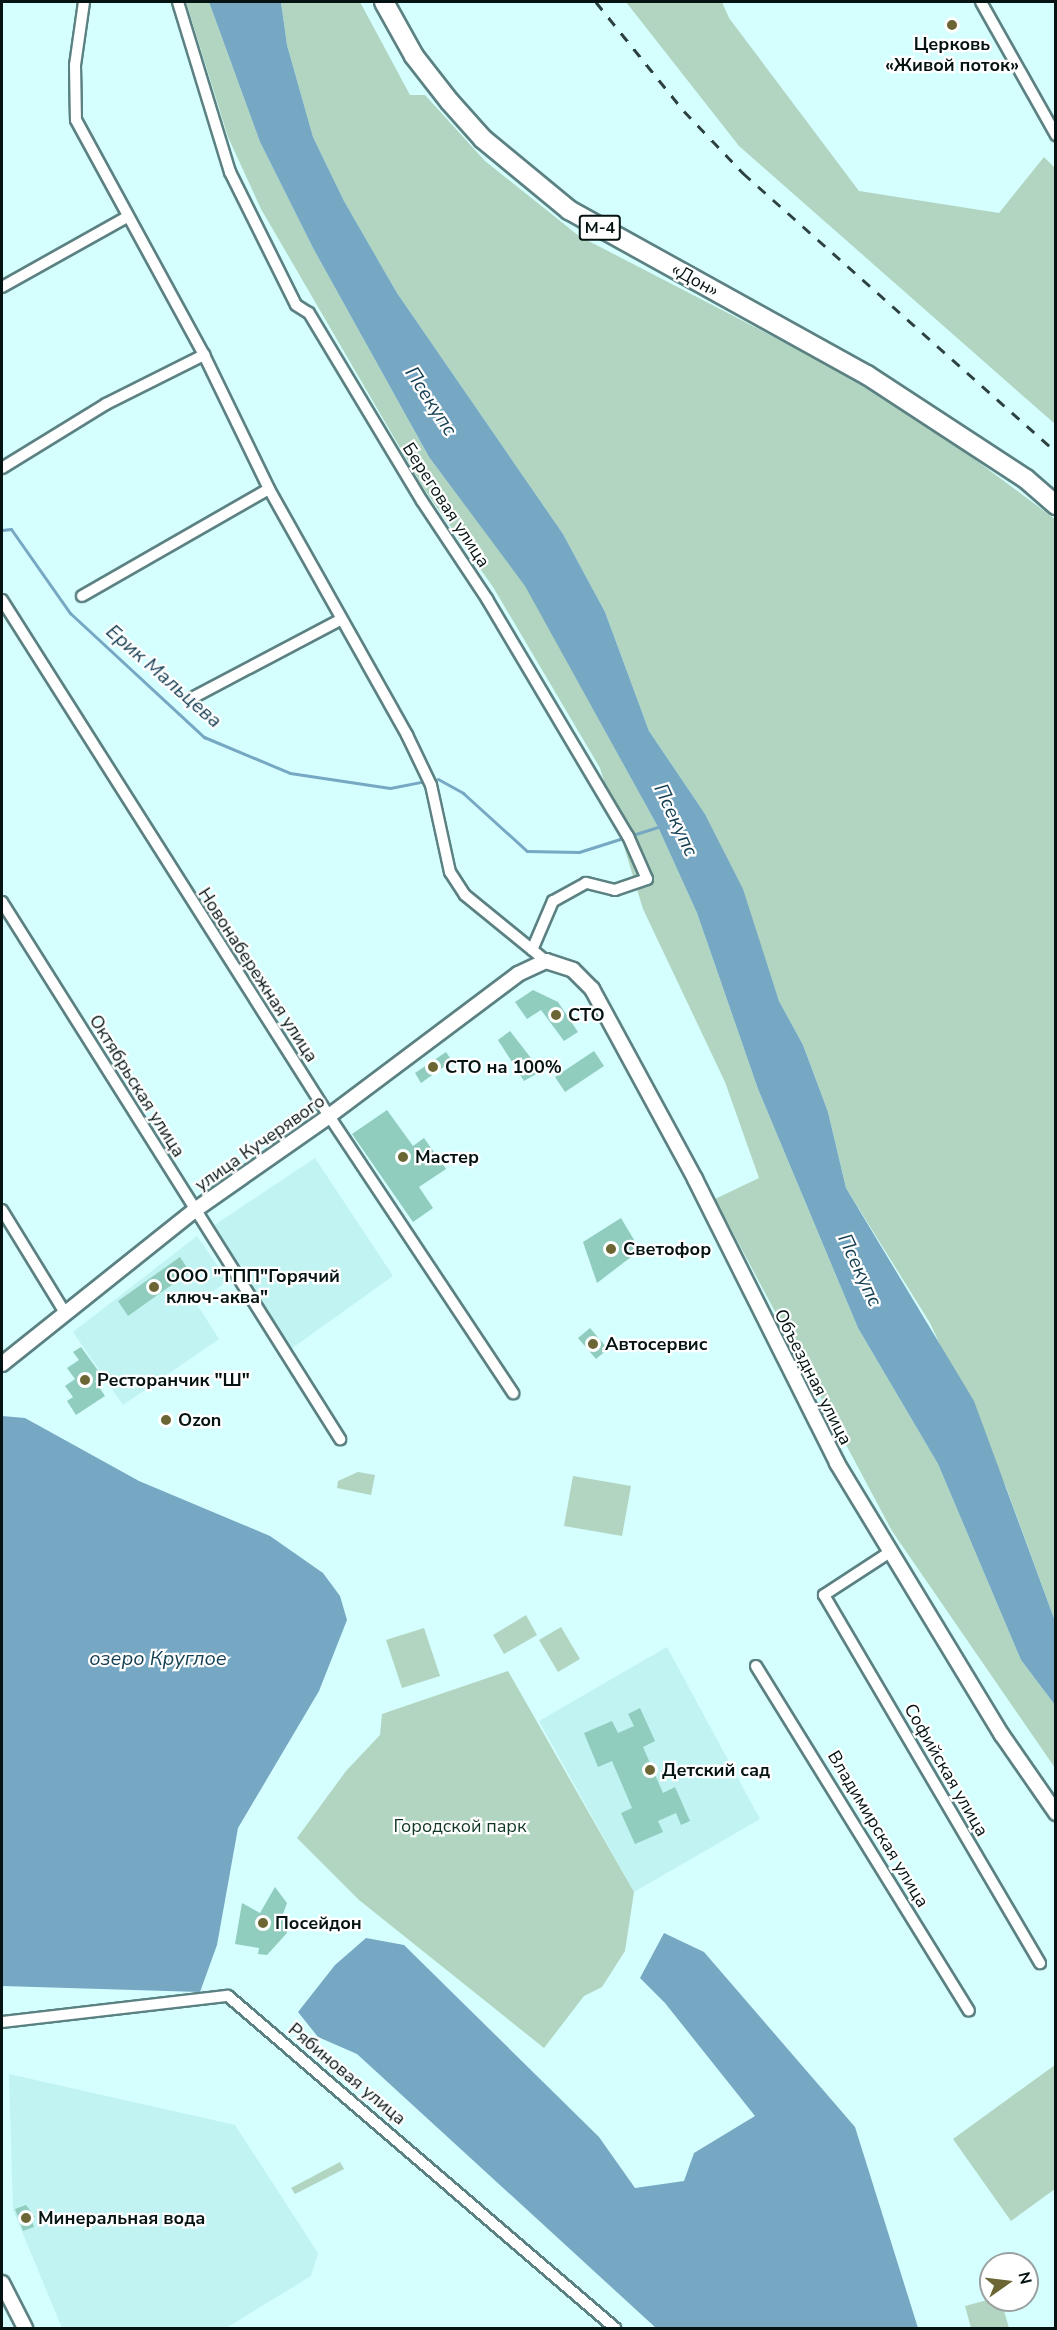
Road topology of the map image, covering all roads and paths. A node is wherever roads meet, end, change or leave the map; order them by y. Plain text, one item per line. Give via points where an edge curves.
1 (84, 2) edge
2 (178, 2) edge
3 (384, 2) edge
4 (981, 2) edge
5 (1056, 135) edge
6 (127, 218) junction
7 (2, 287) edge
8 (204, 355) junction
9 (2, 468) edge
10 (269, 489) junction
11 (1056, 505) edge
12 (82, 596) dead end
13 (2, 600) edge
14 (340, 620) junction
15 (194, 697) dead end
16 (2, 902) edge
17 (532, 950) junction
18 (546, 961) junction
19 (329, 1116) junction
20 (2, 1209) edge
21 (195, 1210) junction
22 (66, 1313) junction
23 (2, 1364) edge
24 (513, 1392) dead end
25 (340, 1439) dead end
26 (890, 1552) junction
27 (756, 1666) dead end
28 (1056, 1813) edge
29 (1040, 1963) dead end
30 (969, 2011) dead end
31 (2, 2022) edge
32 (2, 2283) edge
33 (24, 2328) edge
34 (615, 2328) edge

1 - 6 street via 75,65 76,120
2 - 17 street, Береговая улица via 230,172 296,305 309,314 422,501 487,599 628,836 646,879 615,890 586,883 553,901
3 - 11 highway, «Дон» / М-4 via 414,56 483,139 570,210 867,375 1026,479
4 - 5 street
6 - 7 street
6 - 8 street
8 - 9 street via 105,404
8 - 10 street
10 - 12 street
10 - 14 street
13 - 19 street, Новонабережная улица
14 - 15 street
14 - 17 street via 431,785 450,872 465,895
16 - 21 street, Октябрьская улица
17 - 18 street
18 - 19 street, улица Кучерявого via 518,974
18 - 26 street, Объездная улица via 573,970 592,989 695,1179 837,1463
19 - 21 street, улица Кучерявого
19 - 24 street, Новонабережная улица
20 - 22 street
21 - 22 street, улица Кучерявого
21 - 25 street, Октябрьская улица
22 - 23 street, улица Кучерявого
26 - 28 street, Объездная улица via 1002,1735
26 - 29 street, Софийская улица via 824,1595
27 - 30 street, Владимирская улица
31 - 34 street, Рябиновая улица via 228,1996
32 - 33 street

